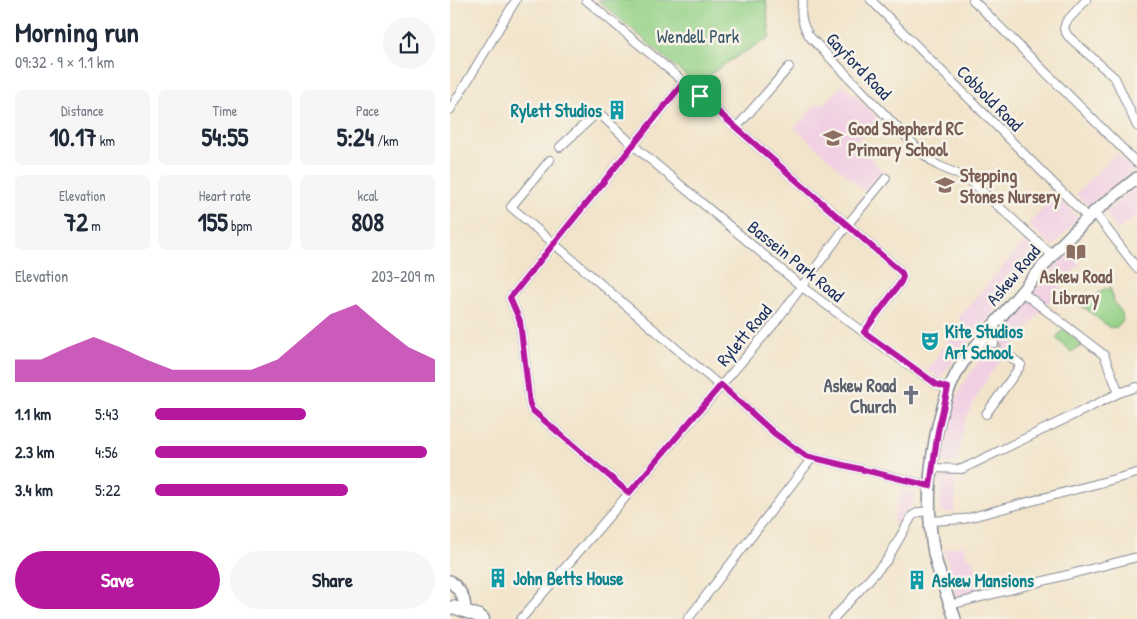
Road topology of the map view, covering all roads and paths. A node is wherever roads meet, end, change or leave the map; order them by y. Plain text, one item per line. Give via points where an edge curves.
1 (516, 0) edge
2 (586, 0) edge
3 (803, 0) edge
4 (871, 0) edge
5 (973, 0) edge
6 (1086, 0) edge
7 (789, 67) dead end
8 (684, 82) junction
9 (450, 110) edge
10 (1137, 126) edge
11 (736, 128) junction
12 (633, 145) junction
13 (560, 147) dead end
14 (550, 160) dead end
15 (1137, 163) edge
16 (886, 178) dead end
17 (1137, 178) edge
18 (1091, 214) junction
19 (848, 224) junction
20 (554, 243) junction
21 (1052, 255) junction
22 (1137, 268) edge
23 (802, 287) junction
24 (1022, 292) junction
25 (864, 332) junction
26 (1007, 354) tunnel mouth
27 (721, 386) junction
28 (1137, 387) edge
29 (948, 388) junction
30 (1119, 393) junction
31 (986, 414) dead end
32 (812, 458) junction
33 (932, 468) junction
34 (1137, 473) edge
35 (930, 486) junction
36 (629, 493) junction
37 (930, 516) junction
38 (1137, 558) edge
39 (450, 581) edge
40 (950, 605) junction
41 (450, 608) edge
42 (464, 616) edge
43 (483, 619) edge
44 (521, 619) edge
45 (688, 619) edge
46 (833, 619) edge
47 (955, 619) edge

1 - 9 street
2 - 8 street
3 - 21 street, Gayford Road via 802,20 810,37 917,148 937,165 973,183
4 - 18 street, Cobbold Road
5 - 15 street
6 - 10 street via 1066,22 1064,29 1115,78
7 - 11 street
8 - 11 street
8 - 12 street
11 - 19 street
12 - 13 street, Bassein Park Road via 598,112
12 - 20 street
12 - 23 street, Bassein Park Road
14 - 20 street via 512,207
16 - 19 street, Rylett Road
17 - 18 main road, Askew Road
18 - 21 main road, Askew Road
18 - 22 street, Cobbold Road
19 - 23 street, Rylett Road
19 - 25 street via 903,277
20 - 27 street
20 - 36 street via 510,298 520,321 530,405
21 - 24 main road, Askew Road
23 - 25 street, Bassein Park Road
23 - 27 street, Rylett Road
24 - 29 main road, Askew Road via 989,339 964,359
24 - 30 street via 1104,355
25 - 29 street, Bassein Park Road via 936,384
26 - 31 street via 1021,365
27 - 32 street via 774,433
27 - 36 street, Rylett Road
28 - 30 street
29 - 33 main road, Askew Road
30 - 33 street via 962,469
32 - 35 street
32 - 45 street
33 - 35 main road, Askew Road
34 - 37 street via 964,519
35 - 37 main road, Askew Road
36 - 44 street, Rylett Road
37 - 40 main road, Askew Road via 938,569
37 - 46 street via 915,513 912,516 887,560
38 - 40 street
39 - 42 main road via 465,601
40 - 47 main road, Askew Road
41 - 42 main road via 454,607
42 - 43 main road

